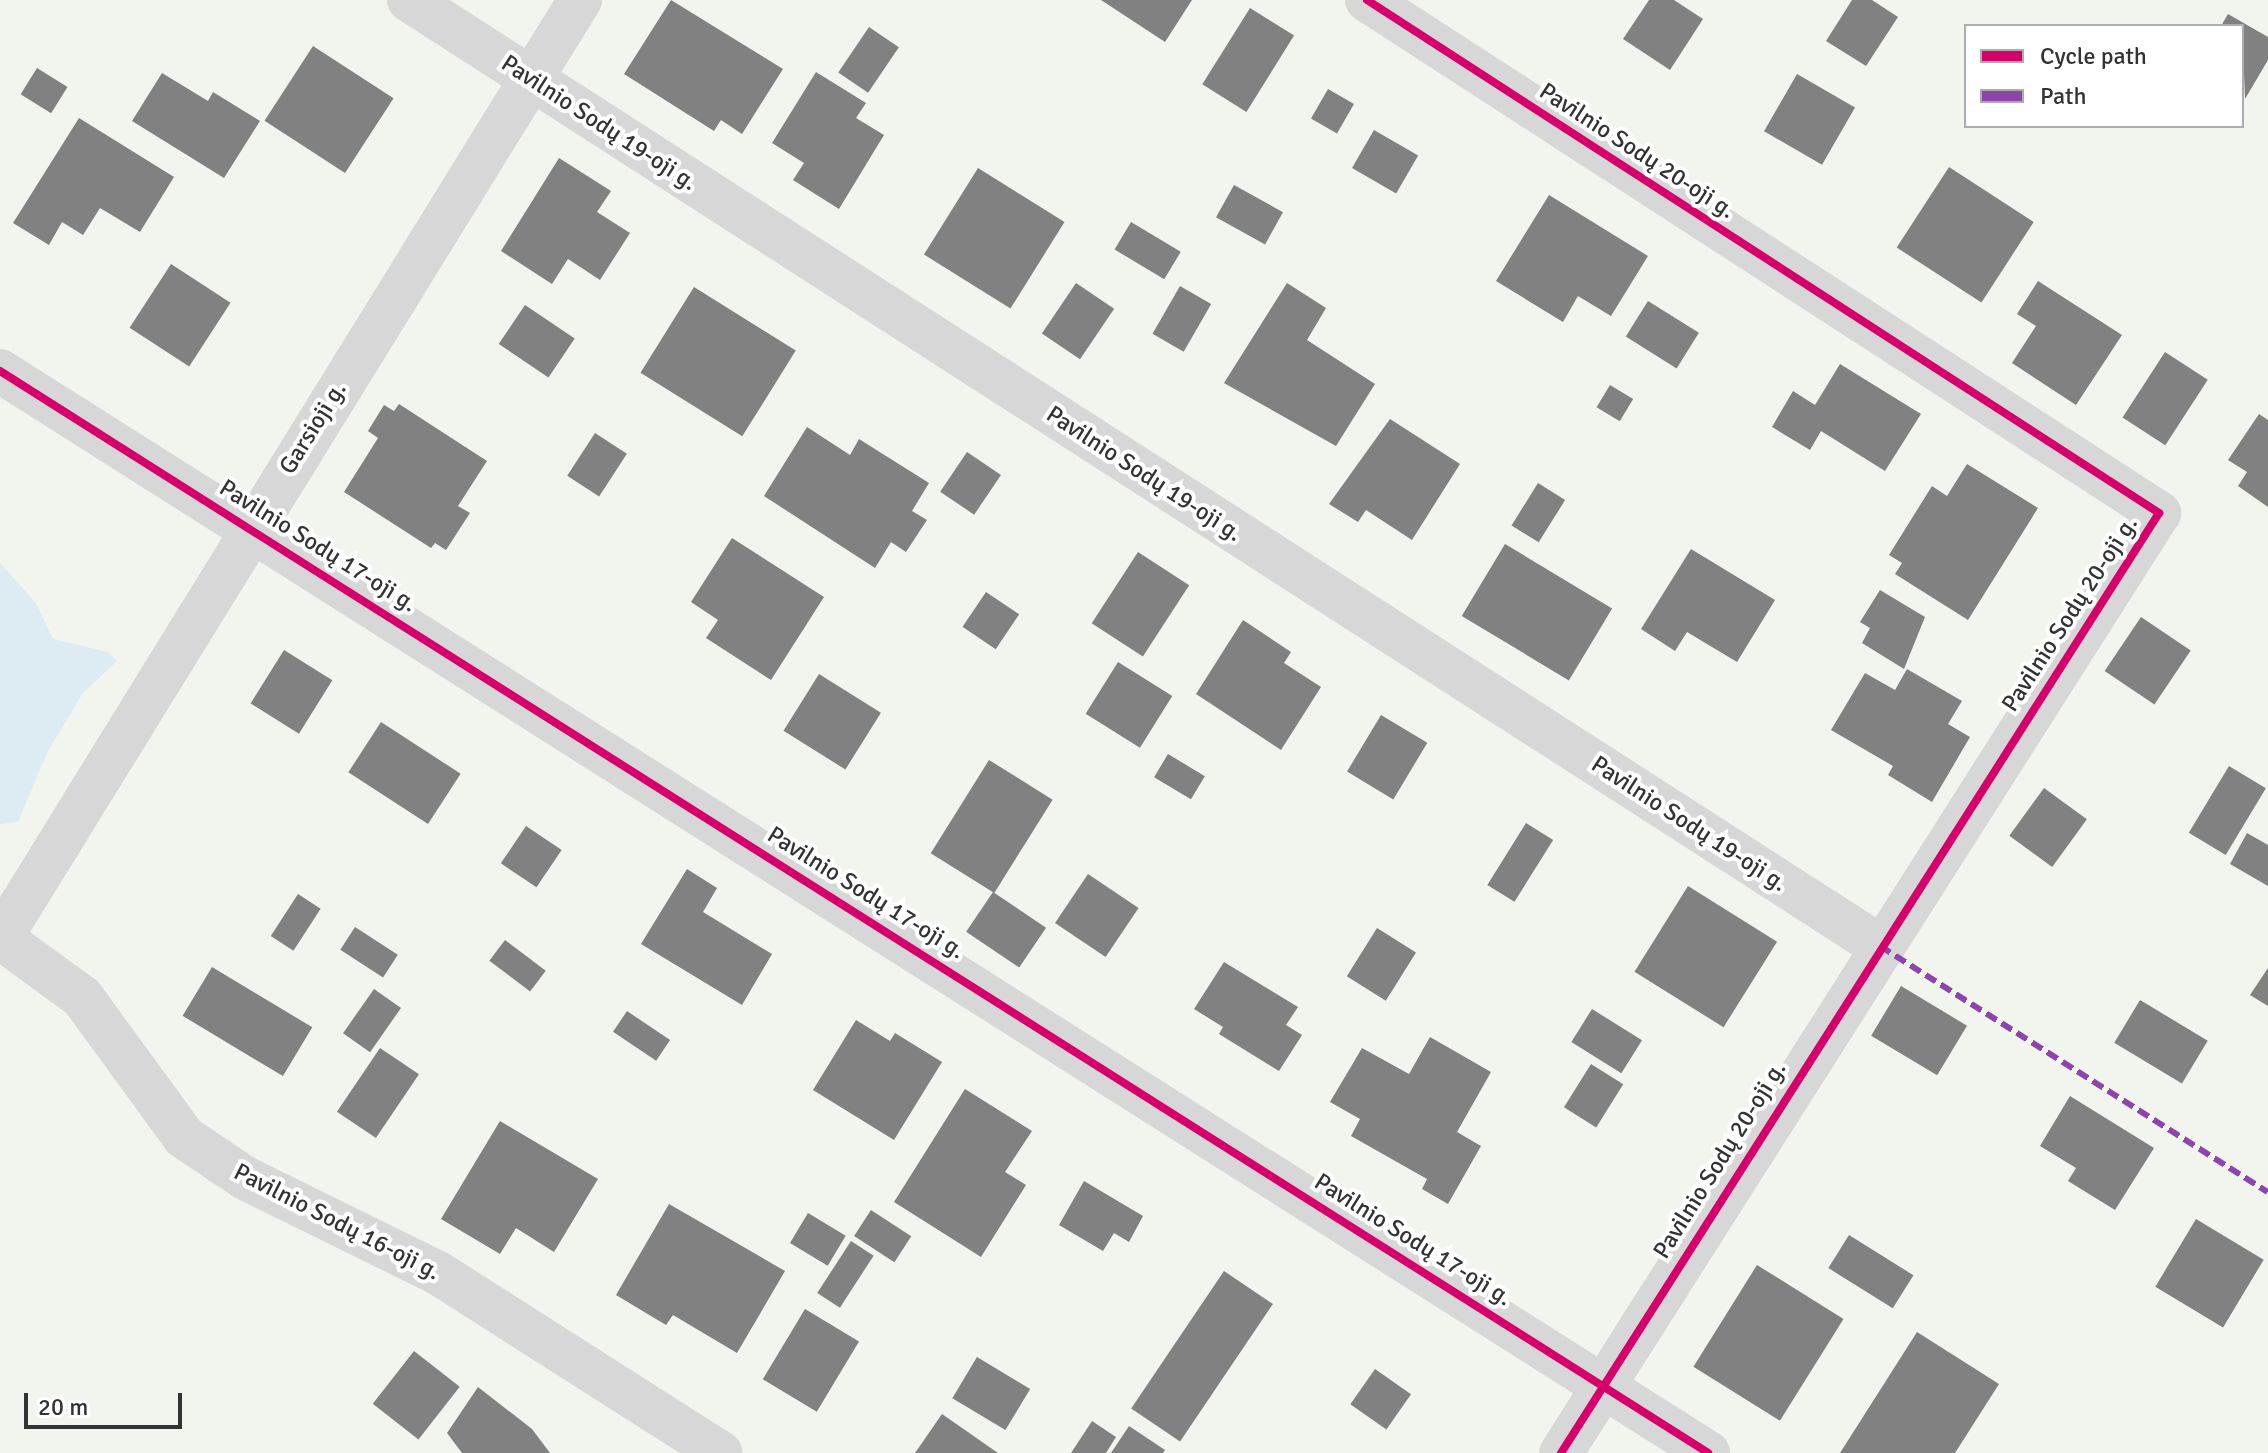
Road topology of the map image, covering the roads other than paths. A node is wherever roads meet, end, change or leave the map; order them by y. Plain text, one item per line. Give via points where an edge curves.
1 (409, 0) edge
2 (580, 0) edge
3 (1367, 0) edge
4 (528, 79) junction
5 (0, 371) edge
6 (252, 528) junction
7 (0, 938) edge
8 (1880, 946) junction
9 (1602, 1384) junction
10 (721, 1453) edge
11 (1561, 1453) edge
12 (1708, 1453) edge

1 - 4 street, Pavilnio Sodų 19-oji g.
2 - 4 street, Garsioji g.
3 - 8 street, Pavilnio Sodų 20-oji g. via 2159,513
4 - 6 street, Garsioji g.
4 - 8 street, Pavilnio Sodų 19-oji g.
5 - 6 street, Pavilnio Sodų 17-oji g.
6 - 7 street, Garsioji g.
6 - 9 street, Pavilnio Sodų 17-oji g.
7 - 10 street, Pavilnio Sodų 16-oji g. via 82,997 184,1137 245,1178 438,1273
8 - 9 street, Pavilnio Sodų 20-oji g.
9 - 11 street, Pavilnio Sodų 20-oji g.
9 - 12 street, Pavilnio Sodų 17-oji g.

